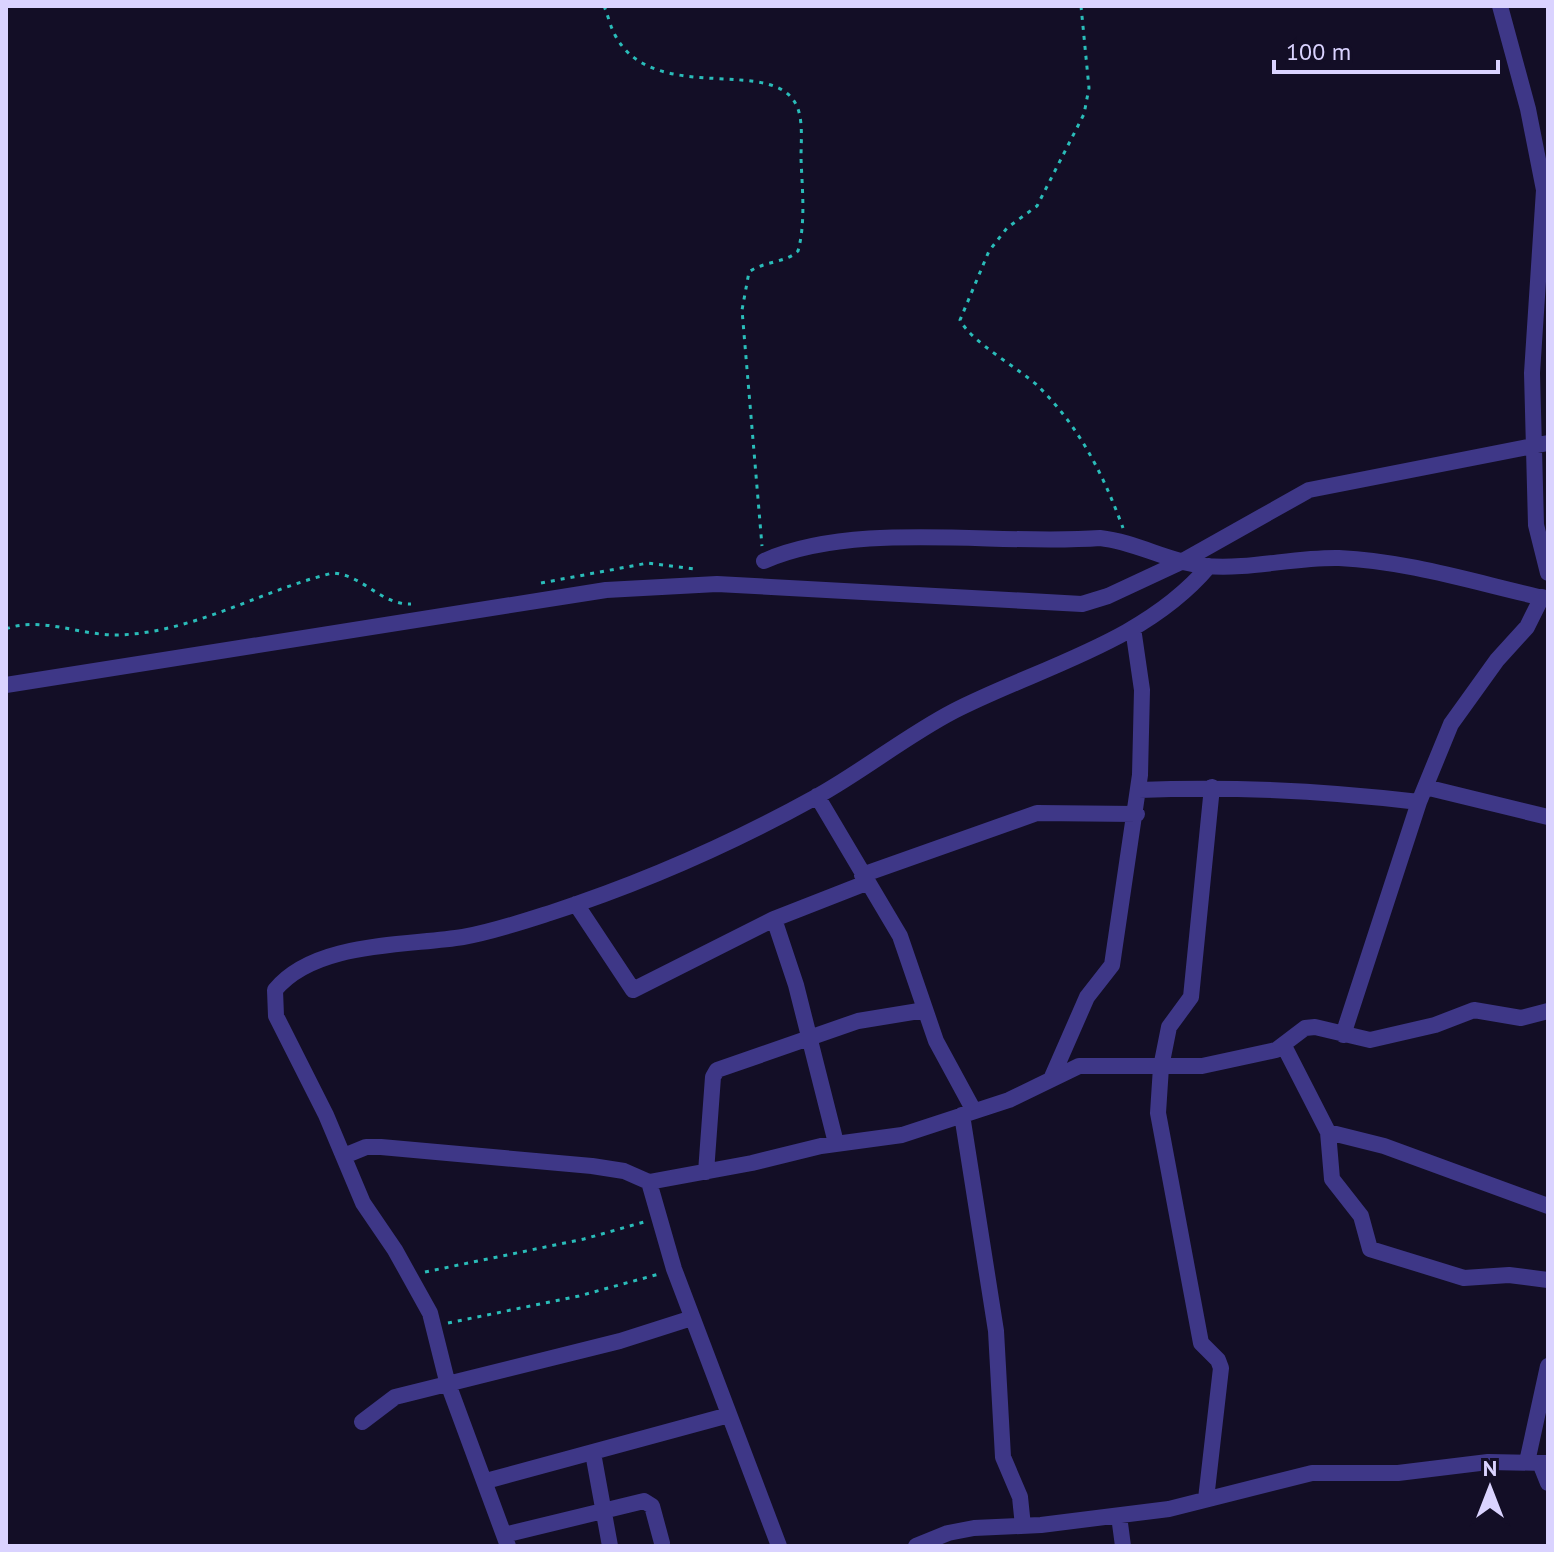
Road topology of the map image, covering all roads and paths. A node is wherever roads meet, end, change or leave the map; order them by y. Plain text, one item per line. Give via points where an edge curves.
1 (604, 6) edge
2 (1081, 6) edge
3 (1500, 6) edge
4 (1541, 445) edge
5 (1127, 541) junction
6 (764, 561) joint
7 (1181, 562) junction
8 (1209, 566) junction
9 (701, 571) dead end
10 (1548, 573) edge
11 (531, 586) dead end
12 (1545, 598) edge
13 (423, 604) dead end
14 (1133, 628) junction
15 (6, 629) edge
16 (6, 685) edge
17 (1212, 787) junction
18 (1139, 790) junction
19 (1422, 794) junction
20 (817, 796) junction
21 (1137, 814) junction
22 (1548, 817) edge
23 (864, 879) junction
24 (576, 904) junction
25 (774, 919) junction
26 (925, 1010) junction
27 (1548, 1011) edge
28 (1343, 1035) junction
29 (807, 1038) junction
30 (1284, 1046) junction
31 (1161, 1067) junction
32 (1052, 1077) junction
33 (968, 1113) junction
34 (1328, 1132) junction
35 (836, 1143) junction
36 (344, 1156) junction
37 (706, 1172) junction
38 (649, 1182) junction
39 (1548, 1206) edge
40 (657, 1218) junction
41 (674, 1269) junction
42 (410, 1276) junction
43 (1548, 1280) edge
44 (692, 1318) junction
45 (433, 1326) junction
46 (1548, 1366) edge
47 (447, 1381) junction
48 (729, 1415) junction
49 (362, 1422) dead end
50 (593, 1453) junction
51 (1538, 1463) edge
52 (486, 1481) junction
53 (1548, 1483) edge
54 (1206, 1499) junction
55 (603, 1510) junction
56 (1119, 1516) junction
57 (1023, 1526) junction
58 (506, 1540) edge
59 (662, 1543) dead end
60 (610, 1546) edge
61 (779, 1546) edge
62 (916, 1546) edge
63 (1123, 1546) edge

1 - 6 path via 615,37 656,70 684,78 766,82 787,91 798,110 798,251 749,272 742,310
2 - 5 path via 1089,88 1084,114 1037,206 1007,228 989,251 960,320 1068,419 1105,480
3 - 4 street via 1544,190 1533,325
4 - 7 street via 1309,490
4 - 10 street via 1536,525
5 - 6 street via 841,540
5 - 7 street
7 - 8 street
7 - 16 street via 1082,604 717,584 606,590
8 - 12 street via 1344,559
8 - 14 street via 1192,587
9 - 11 path via 648,563
12 - 19 street via 1451,724
13 - 15 path via 401,604 352,576 333,573 221,613 154,630 117,635 32,625
14 - 18 street via 1142,690
14 - 20 street via 922,728
17 - 18 street
17 - 19 street
17 - 31 street via 1191,997 1169,1027
18 - 21 street
19 - 22 street
19 - 28 street
20 - 23 street
20 - 24 street via 671,869
21 - 23 street via 1037,813
21 - 32 street via 1112,965 1087,997
23 - 25 street
23 - 26 street via 900,936
24 - 25 street via 633,990
24 - 36 street via 462,937 378,944 305,968 280,984 273,997 276,1016
25 - 29 street
26 - 29 street via 886,1014
26 - 33 street
27 - 28 street via 1521,1018 1474,1010 1385,1038
28 - 30 street via 1305,1028
29 - 35 street
29 - 37 street via 717,1070
30 - 31 street via 1231,1061
30 - 34 street
31 - 32 street via 1079,1066
31 - 54 street via 1160,1132 1201,1343 1221,1368
32 - 33 street via 1009,1100
33 - 35 street via 888,1138
33 - 57 street via 996,1331 1003,1457 1020,1497
34 - 39 street via 1399,1151
34 - 43 street via 1332,1179 1361,1216 1370,1249 1464,1278 1509,1275
35 - 37 street
36 - 38 street via 381,1147 592,1166
36 - 42 street via 363,1203
37 - 38 street
38 - 40 street
40 - 41 street
40 - 42 path
41 - 44 street
41 - 45 path via 579,1296
42 - 45 street
44 - 47 street via 620,1341
44 - 48 street
45 - 47 street
46 - 51 street
47 - 49 street via 395,1397
47 - 52 street
48 - 50 street
48 - 61 street
50 - 52 street
50 - 55 street
51 - 53 street
51 - 54 street via 1312,1473
52 - 58 street
54 - 56 street
55 - 58 street
55 - 59 street via 650,1503
55 - 60 street
56 - 57 street
56 - 63 street
57 - 62 street via 961,1531

